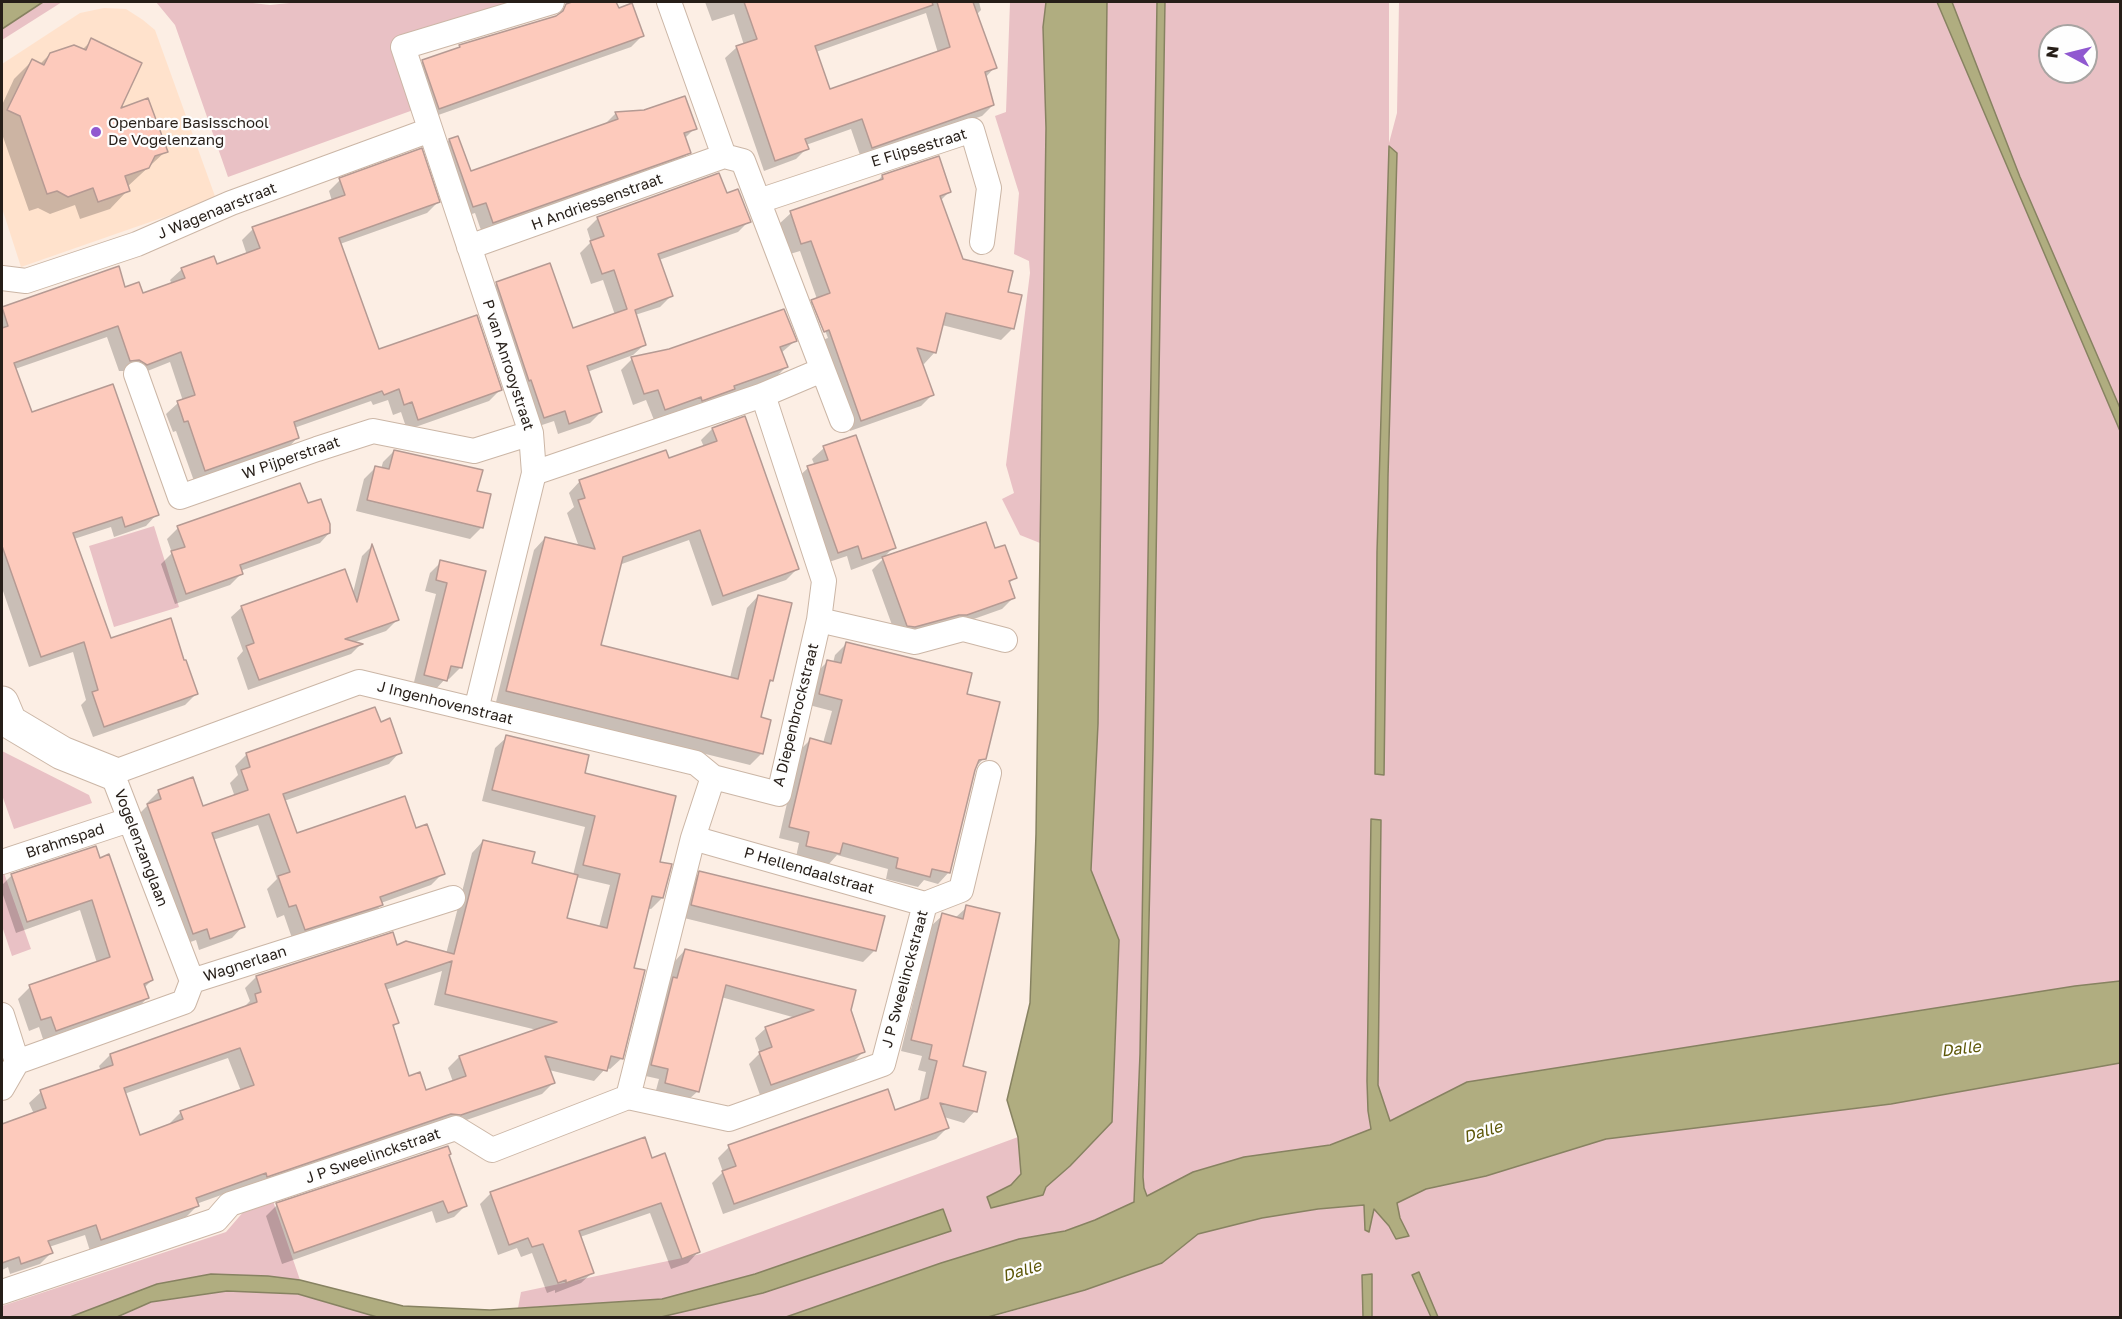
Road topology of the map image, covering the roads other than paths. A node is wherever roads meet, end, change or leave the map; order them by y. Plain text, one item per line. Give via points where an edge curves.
1 (552, 2) edge
2 (669, 2) edge
3 (430, 130) junction
4 (724, 156) junction
5 (759, 201) junction
6 (982, 242) dead end
7 (469, 248) junction
8 (2, 278) edge
9 (822, 370) junction
10 (136, 374) dead end
11 (763, 395) junction
12 (842, 420) dead end
13 (531, 433) junction
14 (534, 473) junction
15 (819, 620) junction
16 (1005, 640) dead end
17 (2, 703) edge
18 (476, 710) junction
19 (112, 773) junction
20 (989, 773) dead end
21 (713, 777) junction
22 (129, 820) junction
23 (693, 838) junction
24 (2, 862) edge
25 (453, 898) dead end
26 (925, 904) junction
27 (192, 981) junction
28 (2, 1016) edge
29 (17, 1062) junction
30 (2, 1088) edge
31 (628, 1098) junction
32 (2, 1292) edge

1 - 3 street, P van Anrooystraat via 403,47
2 - 4 street
3 - 7 street, P van Anrooystraat
3 - 8 street, J Wagenaarstraat via 231,203 137,244 26,281
4 - 5 street via 743,161
4 - 7 street, H Andriessenstraat
5 - 6 street, E Flipsestraat via 972,130 989,188
5 - 9 street
7 - 13 street, P van Anrooystraat
9 - 11 street
9 - 12 street
10 - 13 street, W Pijperstraat via 180,497 373,431 474,451
11 - 14 street
11 - 15 street, A Diepenbrockstraat via 824,581
13 - 14 street, P van Anrooystraat
14 - 18 street, P van Anrooystraat
15 - 16 street via 915,642 963,629
15 - 21 street, A Diepenbrockstraat via 779,794
17 - 19 street, Vogelenzanglaan via 10,722 62,753
18 - 19 street, J Ingenhovenstraat via 359,682
18 - 21 street, J Ingenhovenstraat via 696,764
19 - 22 street, Vogelenzanglaan
20 - 26 street, J P Sweelinckstraat via 961,890
21 - 23 street
22 - 24 street, Brahmspad
22 - 27 street, Vogelenzanglaan
23 - 26 street, P Hellendaalstraat
23 - 31 street
25 - 27 street, Wagnerlaan
26 - 31 street, J P Sweelinckstraat via 883,1064 729,1119
27 - 29 street, Wagnerlaan via 184,1002
28 - 29 street
29 - 30 street
31 - 32 street, J P Sweelinckstraat via 492,1150 456,1128 230,1204 216,1220

